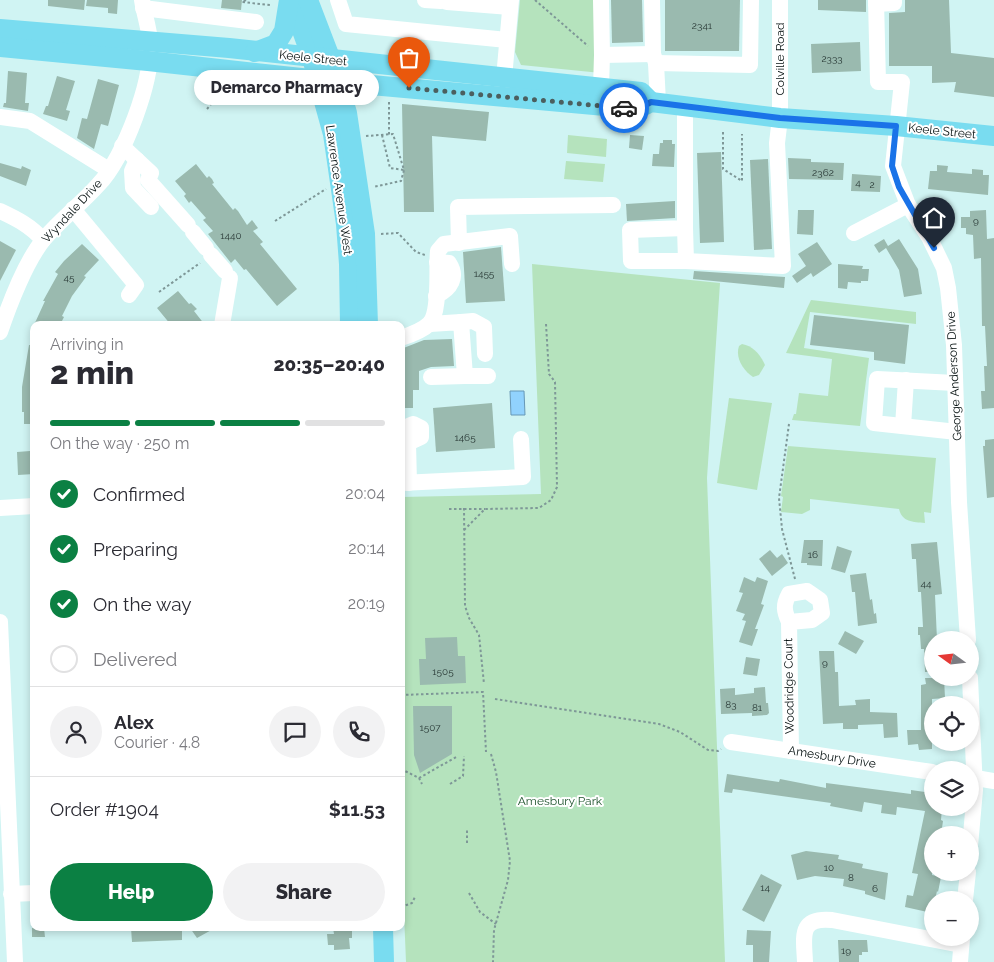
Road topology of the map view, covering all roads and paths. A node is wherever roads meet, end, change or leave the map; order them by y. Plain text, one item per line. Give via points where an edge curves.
1 (246, 0) edge
2 (308, 0) edge
3 (338, 0) edge
4 (535, 0) edge
5 (601, 0) edge
6 (652, 0) edge
7 (752, 0) edge
8 (780, 0) edge
9 (894, 0) edge
10 (438, 1) edge
11 (283, 2) edge
12 (485, 2) edge
13 (876, 2) edge
14 (510, 3) edge
15 (143, 4) edge
16 (256, 22) dead end
17 (0, 29) edge
18 (507, 40) junction
19 (0, 47) edge
20 (149, 52) junction
21 (255, 52) junction
22 (602, 57) junction
23 (321, 59) junction
24 (655, 59) junction
25 (317, 80) junction
26 (229, 82) dead end
27 (338, 82) junction
28 (503, 88) junction
29 (601, 88) junction
30 (387, 92) junction
31 (655, 102) junction
32 (684, 106) junction
33 (207, 109) dead end
34 (347, 113) junction
35 (0, 118) edge
36 (780, 118) junction
37 (896, 126) junction
38 (723, 132) dead end
39 (742, 134) dead end
40 (382, 135) junction
41 (389, 135) junction
42 (365, 136) dead end
43 (994, 136) edge
44 (122, 146) junction
45 (137, 160) junction
46 (109, 170) junction
47 (404, 170) junction
48 (370, 188) dead end
49 (326, 189) dead end
50 (908, 204) junction
51 (613, 205) dead end
52 (151, 207) dead end
53 (73, 209) junction
54 (0, 211) edge
55 (275, 221) dead end
56 (685, 228) junction
57 (854, 233) dead end
58 (374, 234) dead end
59 (43, 240) junction
60 (459, 243) junction
61 (209, 252) junction
62 (433, 259) junction
63 (686, 261) junction
64 (512, 264) dead end
65 (159, 292) dead end
66 (129, 295) dead end
67 (222, 321) edge
68 (350, 321) edge
69 (368, 321) edge
70 (461, 322) junction
71 (430, 324) junction
72 (546, 324) dead end
73 (0, 332) edge
74 (405, 337) edge
75 (485, 354) dead end
76 (465, 376) junction
77 (488, 376) dead end
78 (432, 377) dead end
79 (906, 380) junction
80 (955, 383) junction
81 (789, 424) dead end
82 (904, 426) junction
83 (957, 432) junction
84 (521, 439) dead end
85 (408, 443) dead end
86 (405, 483) edge
87 (30, 506) edge
88 (0, 508) edge
89 (449, 508) dead end
90 (464, 508) junction
91 (485, 509) junction
92 (464, 530) junction
93 (799, 592) junction
94 (0, 622) edge
95 (789, 622) junction
96 (968, 631) edge
97 (484, 684) dead end
98 (970, 686) edge
99 (405, 695) edge
100 (495, 699) dead end
101 (731, 742) joint
102 (791, 751) junction
103 (486, 752) dead end
104 (491, 754) dead end
105 (458, 756) dead end
106 (464, 756) dead end
107 (972, 761) edge
108 (405, 771) edge
109 (924, 771) edge
110 (419, 778) junction
111 (979, 779) edge
112 (994, 781) edge
113 (422, 784) dead end
114 (450, 784) dead end
115 (467, 828) dead end
116 (467, 843) dead end
117 (30, 893) edge
118 (469, 893) dead end
119 (11, 894) junction
120 (415, 897) dead end
121 (405, 906) edge
122 (496, 924) junction
123 (383, 931) edge
124 (924, 935) edge
125 (962, 946) edge
126 (15, 962) edge
127 (384, 962) edge
128 (493, 962) edge
129 (805, 962) edge
130 (960, 962) edge

1 - 11 path via 242,2
2 - 23 main road, Lawrence Avenue West
3 - 18 street via 346,24
4 - 22 path
5 - 22 street
6 - 24 street
7 - 24 street via 750,65
8 - 36 street, Colville Road
9 - 13 street via 894,3
10 - 12 street
11 - 21 main road via 284,31 276,44
11 - 23 main road, Lawrence Avenue West
12 - 14 street
13 - 37 street, George Anderson Drive via 878,82 902,82
14 - 18 street
15 - 16 street
15 - 20 street, Wyndale Drive
17 - 20 main road, Keele Street
18 - 28 street
19 - 20 main road, Keele Street
20 - 21 main road, Keele Street
20 - 25 main road, Keele Street
20 - 44 street, Wyndale Drive via 146,81 136,118
21 - 23 main road, Keele Street
22 - 24 street
22 - 29 street
23 - 25 main road, Lawrence Avenue West
23 - 27 main road, Lawrence Avenue West
23 - 28 main road, Keele Street
24 - 31 street
25 - 27 main road, Keele Street
25 - 68 main road, Lawrence Avenue West via 333,134 346,224
26 - 33 path
27 - 30 main road, Keele Street
27 - 34 main road, Lawrence Avenue West
28 - 29 main road, Keele Street
28 - 30 main road, Keele Street
28 - 31 main road, Keele Street via 638,109
29 - 31 main road, Keele Street via 641,92
30 - 34 main road via 362,93
30 - 41 path
31 - 32 main road, Keele Street
32 - 36 main road, Keele Street
32 - 56 street
34 - 69 main road, Lawrence Avenue West via 365,234
35 - 46 street via 30,121
36 - 37 main road, Keele Street
36 - 63 street, Colville Road via 783,266
37 - 43 main road, Keele Street
37 - 50 street, George Anderson Drive via 892,166
38 - 39 path via 723,169 742,181
40 - 41 path
40 - 42 path
40 - 47 path via 390,168
41 - 47 path via 393,134
44 - 45 street
44 - 46 street, Wyndale Drive
45 - 52 street via 132,171 133,188
45 - 61 street via 151,174 148,180
46 - 53 street, Wyndale Drive
47 - 48 path via 401,181
49 - 55 path
50 - 57 street
50 - 80 street, George Anderson Drive via 929,236 944,268
51 - 60 street via 458,207
53 - 59 street, Wyndale Drive
53 - 66 street via 136,285
54 - 59 street via 21,221
56 - 63 street
56 - 63 street via 630,230 632,261
58 - 62 path via 398,233 416,252
59 - 73 street, Wyndale Drive via 10,304
60 - 62 street via 444,244
60 - 64 street via 510,236
61 - 65 path
61 - 67 street via 227,275
62 - 71 street via 449,263 453,269 453,280 444,292 436,296
70 - 71 street
70 - 75 street via 473,321 484,327
70 - 76 street
71 - 74 street
72 - 91 path via 549,374 555,382 557,486 551,500 539,508
76 - 77 street
76 - 78 street
79 - 80 street
79 - 82 street
79 - 82 street via 877,379 874,423
80 - 83 street, George Anderson Drive
81 - 93 path via 779,498 782,529
82 - 83 street
83 - 96 street, George Anderson Drive
84 - 86 street via 523,477
85 - 86 street
87 - 88 street
89 - 90 path
90 - 91 path
90 - 92 path
91 - 92 path
92 - 97 path via 465,606 480,635
93 - 95 street, Woodridge Court via 789,594 785,601 784,610
93 - 95 street, Woodridge Court via 807,591 820,600 822,613 812,620
94 - 119 street
95 - 102 street, Woodridge Court
98 - 107 street
99 - 103 path via 483,692
100 - 101 path via 659,724 680,732 711,751 718,751
101 - 102 street, Amesbury Drive
102 - 109 street, Amesbury Drive
104 - 122 path via 510,861
105 - 110 path
106 - 114 path via 463,776
108 - 110 path
110 - 113 path
111 - 112 street
115 - 116 path
117 - 119 street
118 - 122 path via 480,912
119 - 126 street
120 - 121 path via 412,903
122 - 128 path
123 - 127 main road
124 - 129 street via 817,919 808,924 804,932
125 - 130 street

